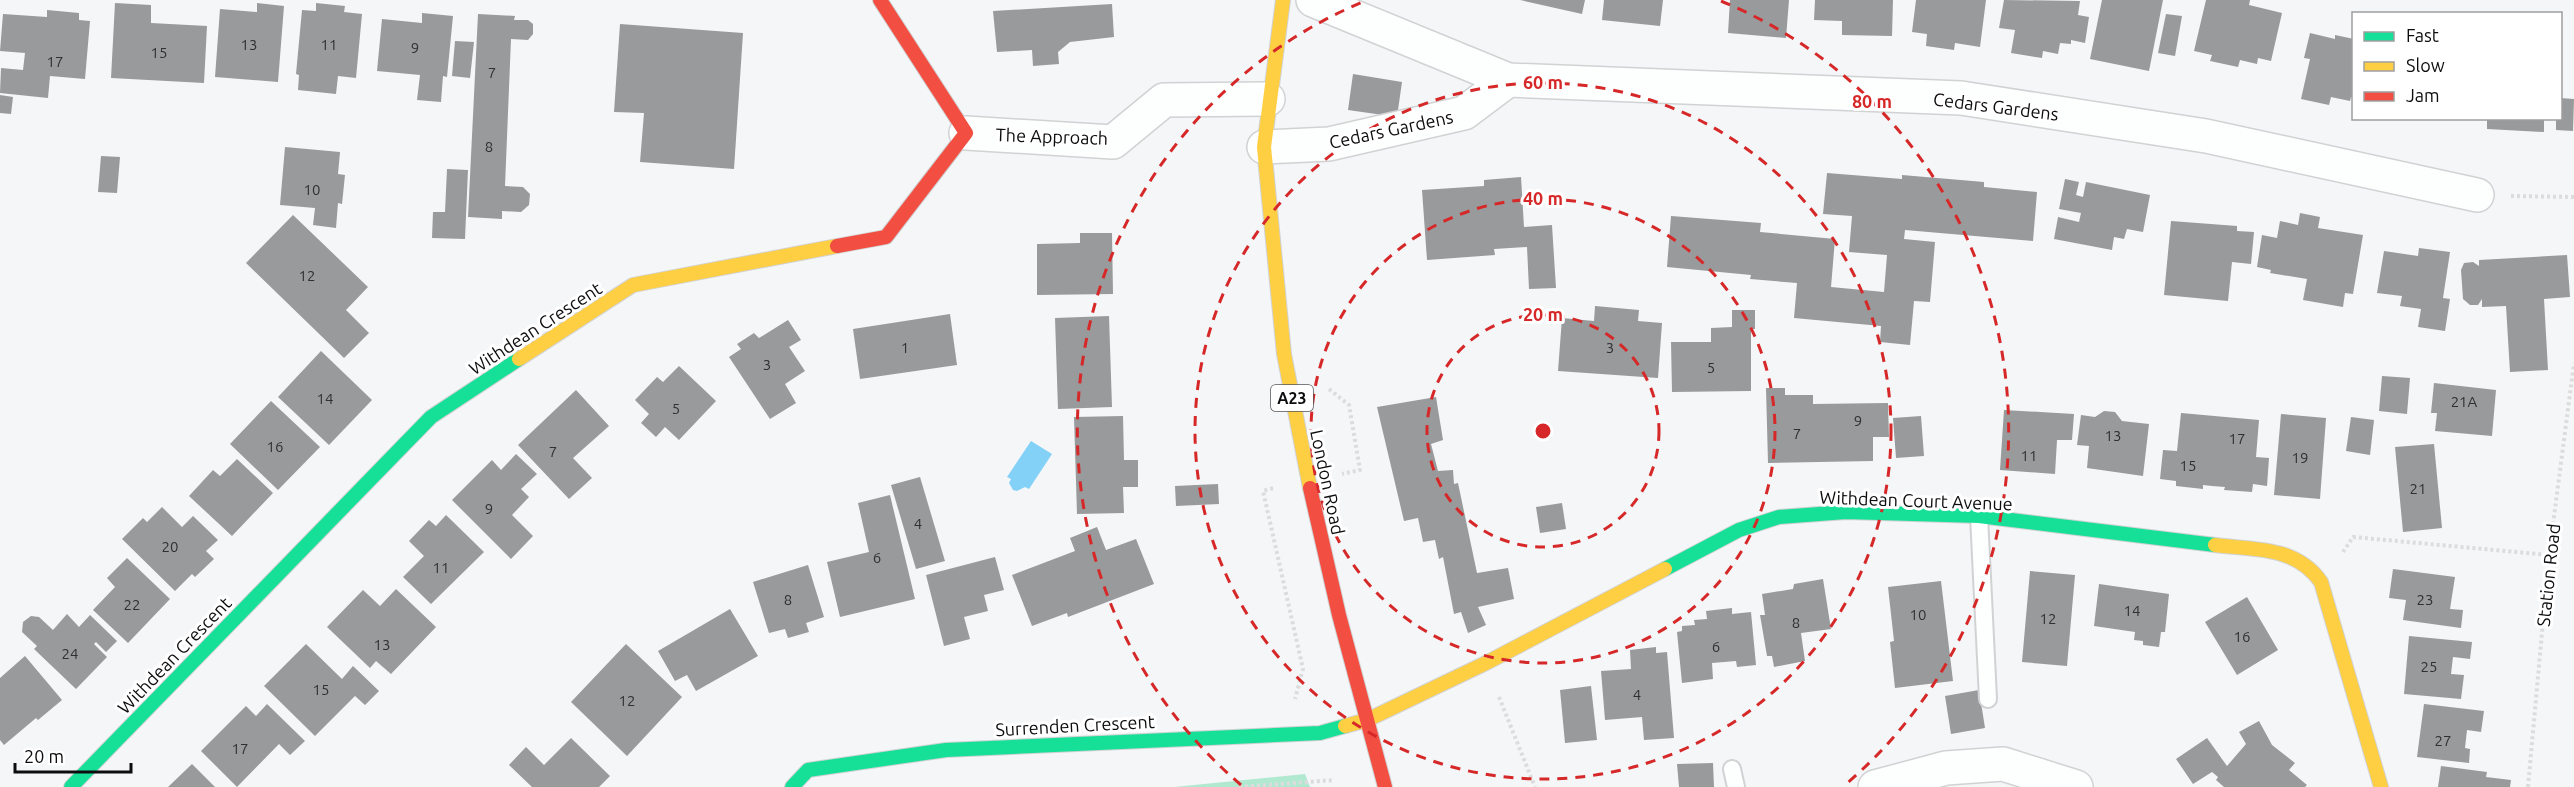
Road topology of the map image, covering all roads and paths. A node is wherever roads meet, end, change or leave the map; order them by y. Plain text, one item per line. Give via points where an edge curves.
1 (880, 0) edge
2 (1283, 0) edge
3 (1313, 0) edge
4 (1508, 80) junction
5 (1268, 99) junction
6 (966, 133) junction
7 (1264, 147) junction
8 (2477, 195) dead end
9 (2548, 196) dead end
10 (2574, 196) edge
11 (2574, 363) edge
12 (1349, 405) dead end
13 (1360, 470) dead end
14 (1263, 491) dead end
15 (1979, 516) junction
16 (2549, 555) junction
17 (2321, 582) junction
18 (1486, 663) junction
19 (1303, 669) dead end
20 (1988, 699) dead end
21 (1367, 720) junction
22 (1732, 769) dead end
23 (808, 770) junction
24 (1949, 777) edge
25 (1334, 780) dead end
26 (71, 787) edge
27 (792, 787) edge
28 (817, 787) edge
29 (1239, 787) edge
30 (1385, 787) edge
31 (1535, 787) edge
32 (1736, 787) edge
33 (1875, 787) edge
34 (2076, 787) edge
35 (2381, 787) edge
36 (2528, 787) edge

1 - 6 main road
2 - 5 main road, London Road / A23
3 - 4 street, Cedars Gardens
4 - 7 street, Cedars Gardens via 1464,113 1329,144
4 - 8 street, Cedars Gardens via 1961,98 2206,136
5 - 6 street, The Approach via 1164,100 1113,142
5 - 7 main road, London Road / A23
6 - 26 main road, Withdean Crescent via 886,237 633,285 431,417
7 - 21 main road, London Road / A23 via 1284,354 1319,525
9 - 10 path
11 - 16 path, Station Road
12 - 13 path
14 - 19 path
15 - 17 main road, Withdean Court Avenue via 2286,554 2311,567
15 - 18 main road, Withdean Court Avenue via 1846,512 1779,517 1739,530
15 - 20 lane
16 - 17 path via 2353,537
16 - 36 path, Station Road
17 - 35 main road, Withdean Court Avenue
18 - 21 main road, Withdean Court Avenue
18 - 31 path
21 - 23 main road, Surrenden Crescent via 1320,733 946,750
21 - 30 main road, London Road / A23
22 - 32 lane
23 - 27 main road
23 - 28 lane
24 - 33 street
24 - 34 street via 2003,764
25 - 29 path

